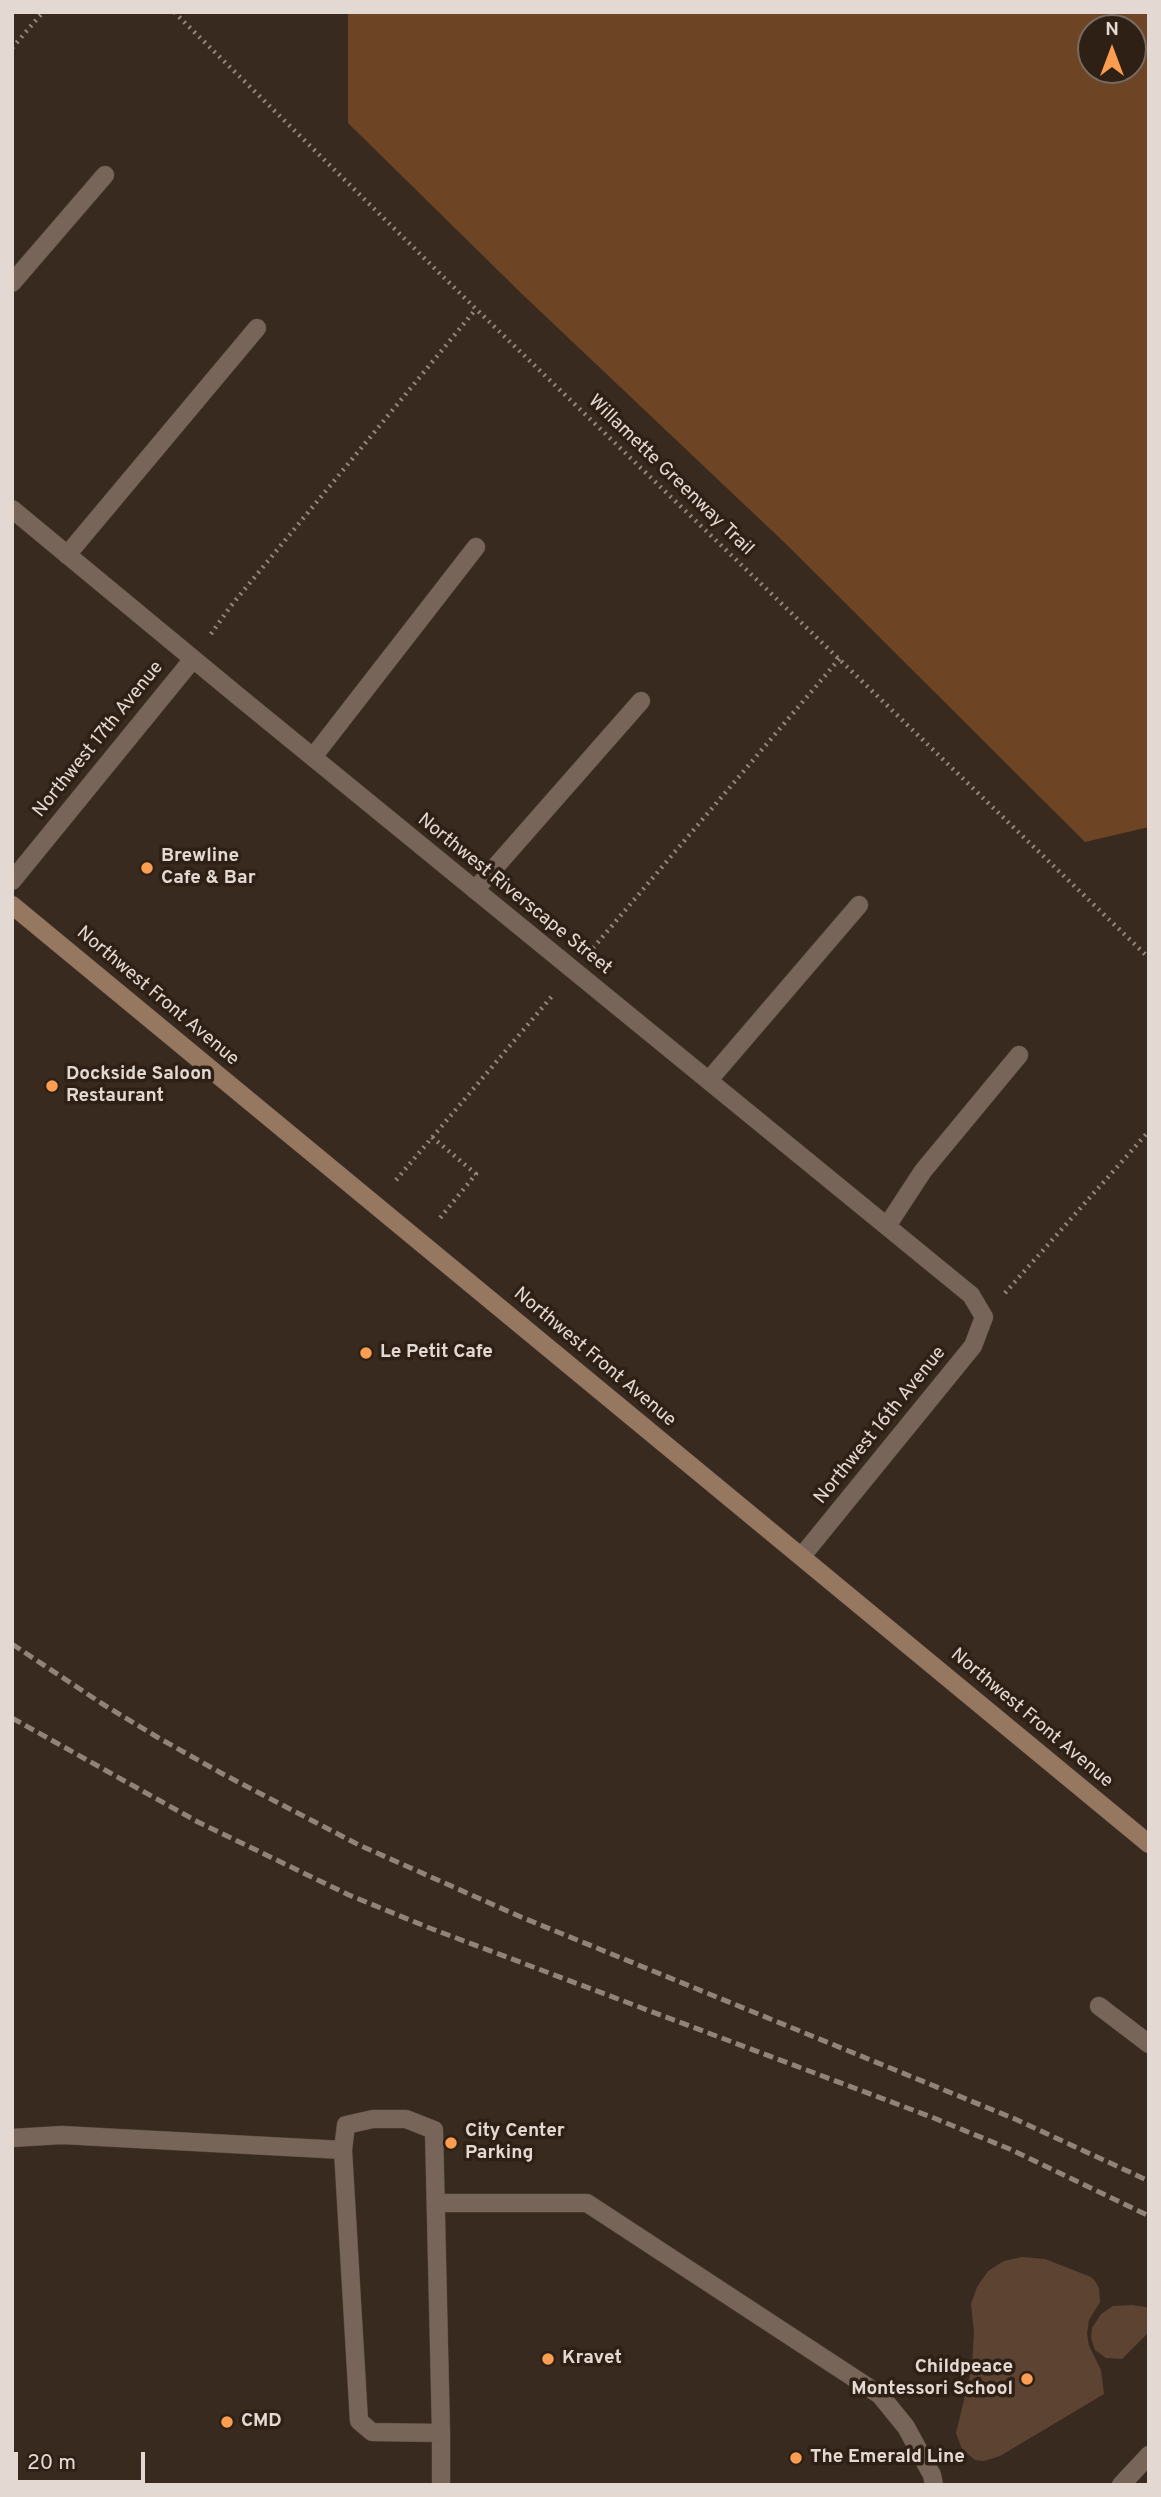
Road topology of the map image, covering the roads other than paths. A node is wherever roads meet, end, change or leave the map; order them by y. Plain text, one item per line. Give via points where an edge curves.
1 (105, 175) dead end
2 (12, 283) edge
3 (257, 328) dead end
4 (12, 509) edge
5 (476, 547) dead end
6 (67, 555) junction
7 (193, 659) junction
8 (641, 701) dead end
9 (313, 757) junction
10 (12, 881) edge
11 (475, 890) junction
12 (12, 905) edge
13 (859, 905) dead end
14 (1019, 1055) dead end
15 (709, 1080) junction
16 (887, 1226) junction
17 (984, 1317) joint
18 (802, 1556) junction
19 (1149, 1844) edge
20 (1099, 2006) dead end
21 (1149, 2044) edge
22 (12, 2138) edge
23 (343, 2150) junction
24 (436, 2203) junction
25 (440, 2433) junction
26 (1149, 2455) edge
27 (1141, 2471) edge
28 (441, 2485) edge
29 (934, 2485) edge
30 (1121, 2485) edge

1 - 2 street
3 - 6 street
4 - 6 street, Northwest Riverscape Street
5 - 9 street
6 - 7 street, Northwest Riverscape Street
7 - 9 street, Northwest Riverscape Street
7 - 10 street, Northwest 17th Avenue
8 - 11 street
9 - 11 street, Northwest Riverscape Street
11 - 15 street, Northwest Riverscape Street
12 - 18 main road, Northwest Front Avenue
13 - 15 street
14 - 16 street via 923,1171
15 - 16 street, Northwest Riverscape Street
16 - 17 street, Northwest Riverscape Street via 971,1295
17 - 18 street, Northwest 16th Avenue via 973,1346
18 - 19 main road, Northwest Front Avenue
20 - 21 street
22 - 23 street via 62,2136
23 - 24 street via 346,2125 373,2119 406,2119 434,2130
23 - 25 street via 359,2421 372,2432
24 - 25 street
24 - 29 street via 587,2203 880,2395 906,2427
25 - 28 street
26 - 27 street
27 - 30 street

